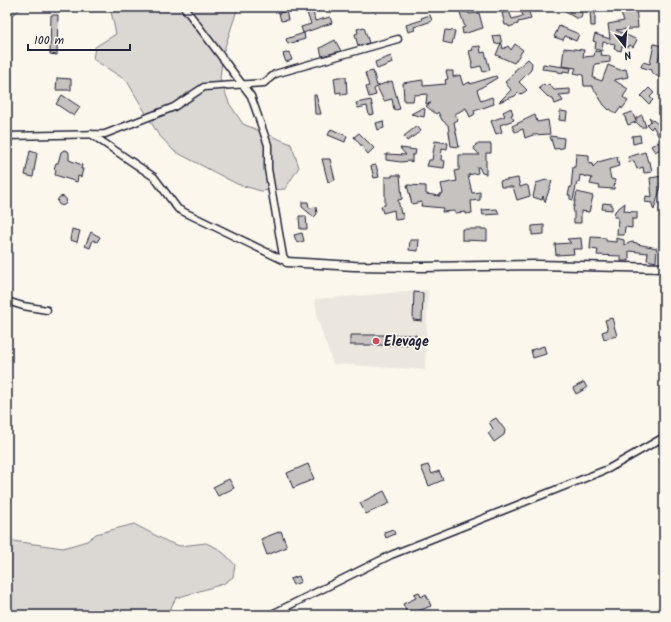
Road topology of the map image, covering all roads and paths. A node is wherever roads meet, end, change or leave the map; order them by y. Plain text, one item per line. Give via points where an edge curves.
1 (184, 7) edge
2 (661, 7) edge
3 (664, 9) edge
4 (398, 40) dead end
5 (243, 84) junction
6 (90, 134) junction
7 (7, 136) edge
8 (287, 262) junction
9 (664, 268) edge
10 (7, 301) edge
11 (47, 310) dead end
12 (664, 437) edge
13 (270, 615) edge

1 - 5 street
2 - 3 street
4 - 5 street via 275,74 264,83
5 - 6 street via 204,88 174,107 105,134
5 - 8 street via 251,96 268,145 268,169 283,256
6 - 7 street
6 - 8 street via 154,178 178,209
8 - 9 street via 377,266 537,265
10 - 11 street
12 - 13 street via 608,469 391,555

